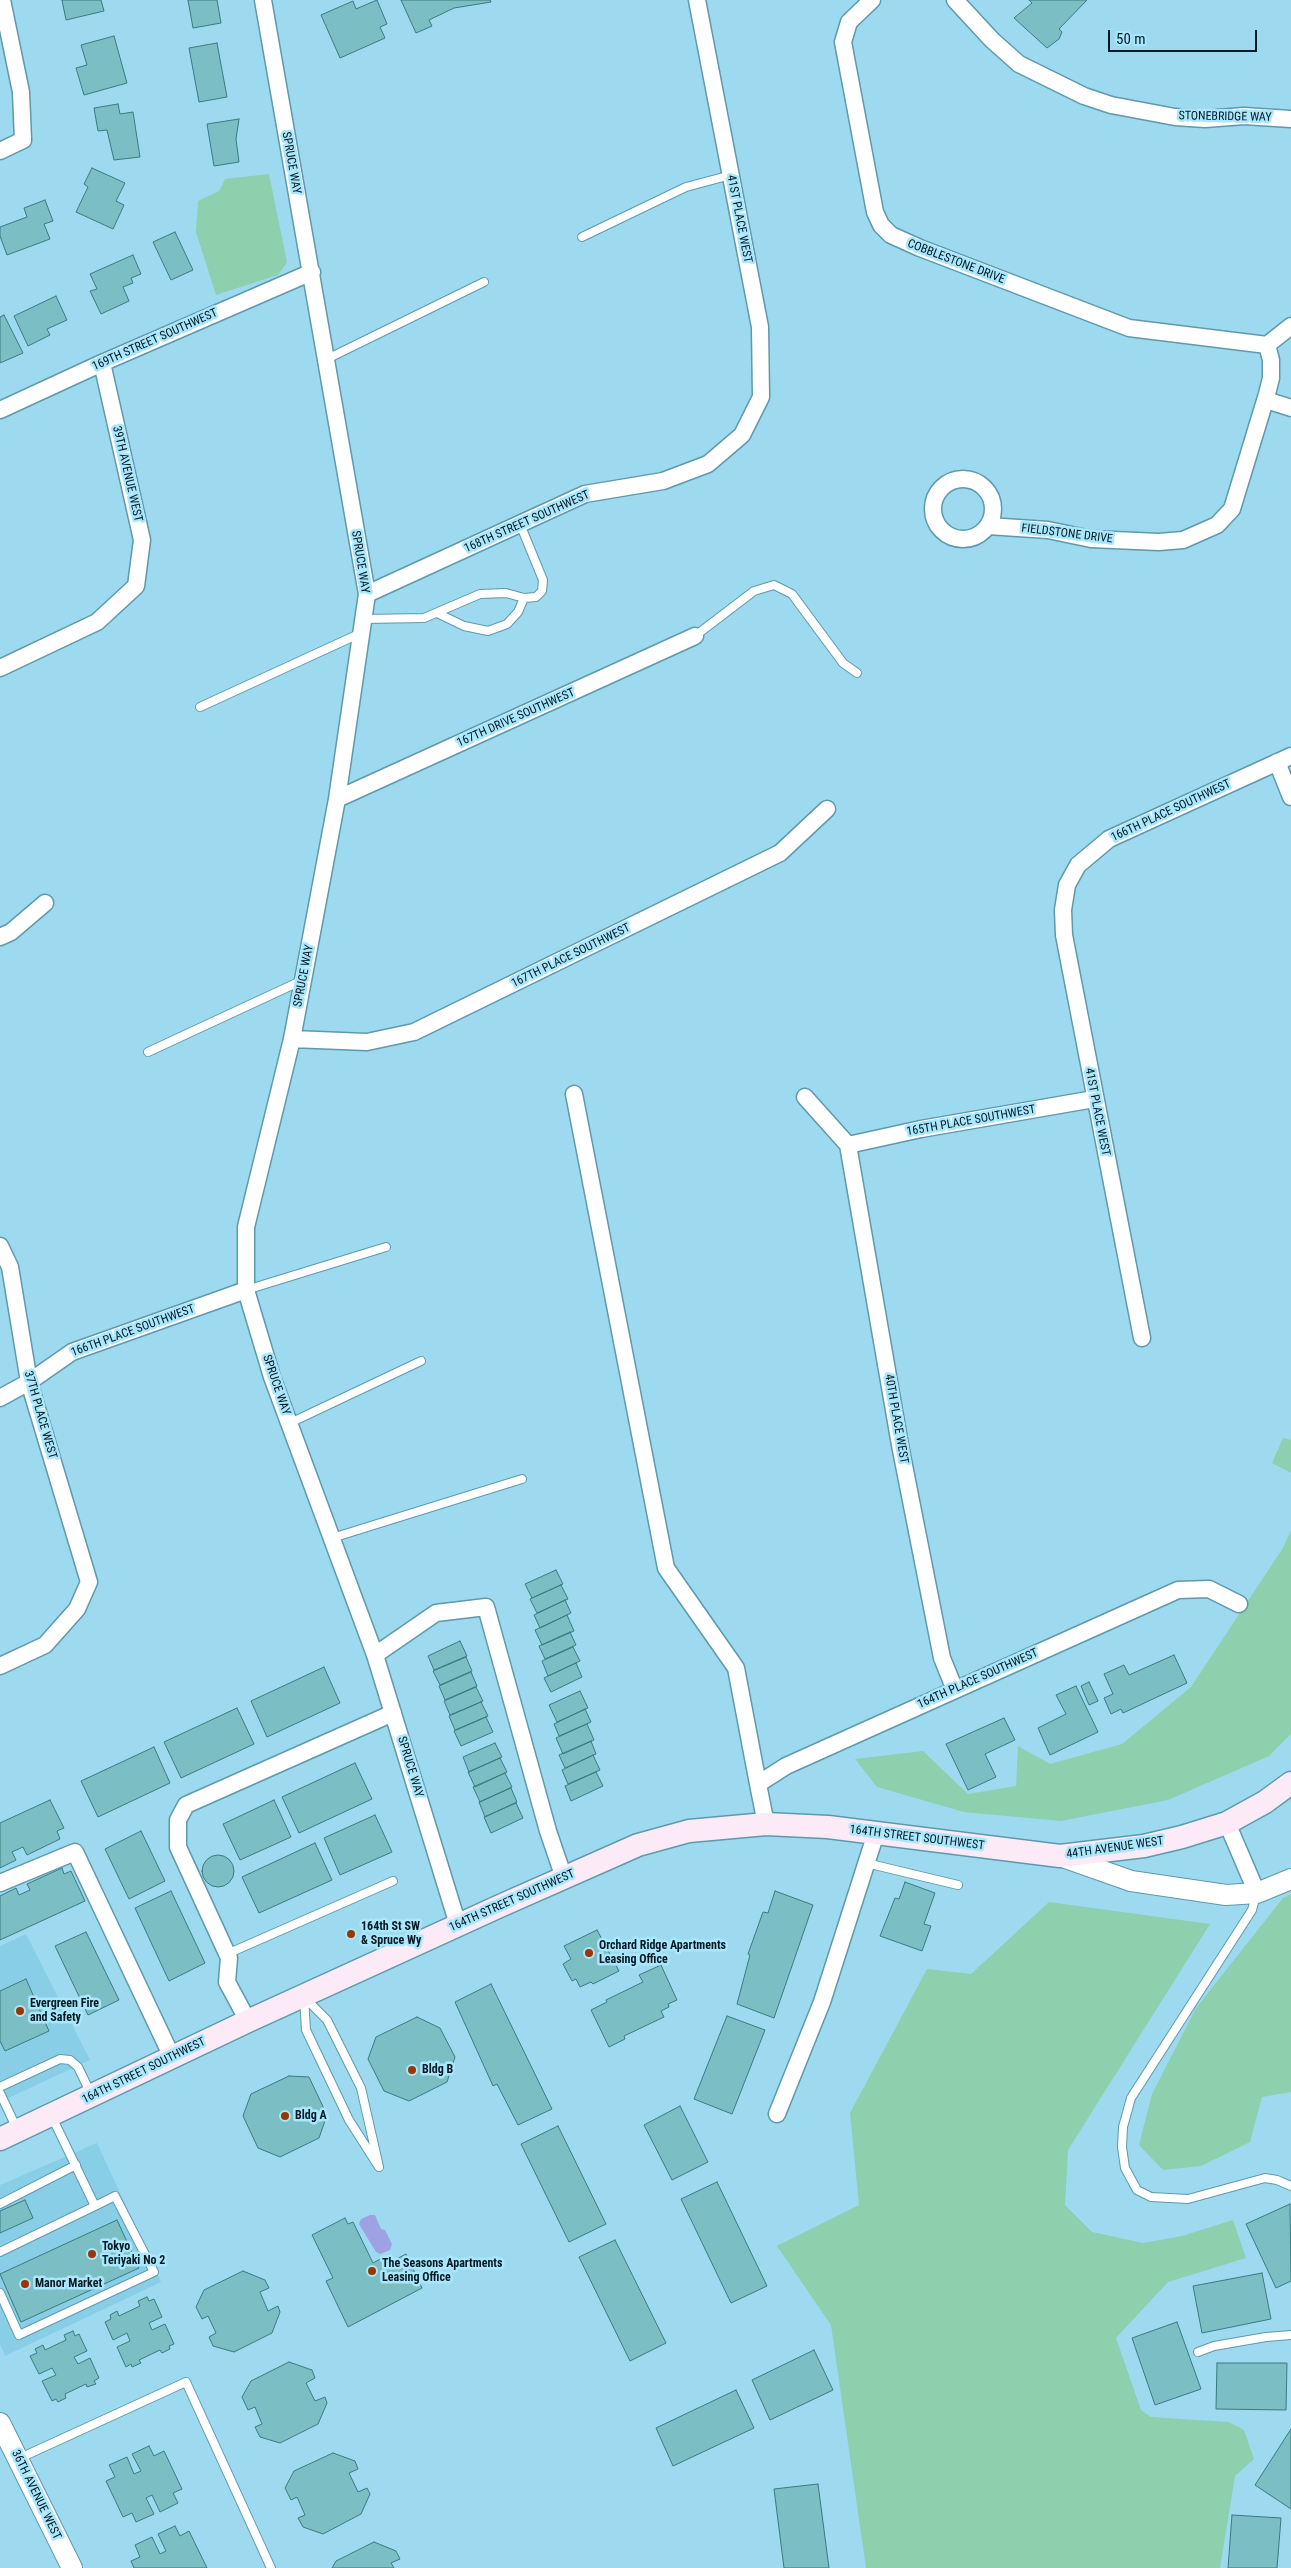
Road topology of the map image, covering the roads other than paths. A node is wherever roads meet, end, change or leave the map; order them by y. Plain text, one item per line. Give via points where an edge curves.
1 (2, 0) edge
2 (264, 0) edge
3 (697, 0) edge
4 (872, 0) edge
5 (955, 0) edge
6 (1291, 119) edge
7 (0, 151) edge
8 (731, 175) junction
9 (582, 237) dead end
10 (312, 272) junction
11 (484, 282) dead end
12 (1291, 326) edge
13 (1267, 345) junction
14 (326, 358) junction
15 (102, 363) junction
16 (1266, 400) junction
17 (1291, 408) edge
18 (0, 410) edge
19 (742, 435) joint
20 (520, 524) junction
21 (988, 526) dead end
22 (367, 594) junction
23 (524, 598) junction
24 (437, 613) junction
25 (362, 626) junction
26 (695, 636) joint
27 (0, 668) edge
28 (857, 672) dead end
29 (200, 707) dead end
30 (1284, 759) edge
31 (1291, 797) edge
32 (337, 799) junction
33 (827, 809) dead end
34 (1067, 885) joint
35 (45, 903) dead end
36 (0, 937) edge
37 (303, 980) junction
38 (292, 1039) junction
39 (148, 1052) dead end
40 (574, 1094) dead end
41 (805, 1097) dead end
42 (1094, 1099) junction
43 (848, 1145) junction
44 (0, 1246) edge
45 (386, 1247) dead end
46 (246, 1290) junction
47 (1142, 1338) dead end
48 (421, 1361) dead end
49 (29, 1382) junction
50 (0, 1398) edge
51 (290, 1424) junction
52 (522, 1479) dead end
53 (332, 1538) junction
54 (1239, 1604) dead end
55 (375, 1655) junction
56 (0, 1666) edge
57 (955, 1690) junction
58 (393, 1713) junction
59 (1291, 1783) edge
60 (758, 1784) junction
61 (1227, 1823) junction
62 (766, 1824) junction
63 (876, 1833) junction
64 (1060, 1856) junction
65 (866, 1863) junction
66 (564, 1878) junction
67 (1291, 1879) edge
68 (393, 1881) dead end
69 (0, 1883) edge
70 (958, 1885) dead end
71 (1257, 1893) junction
72 (458, 1925) junction
73 (227, 1954) junction
74 (304, 1997) junction
75 (248, 2021) junction
76 (172, 2057) junction
77 (0, 2092) edge
78 (92, 2096) junction
79 (777, 2114) dead end
80 (52, 2115) junction
81 (9, 2135) edge
82 (76, 2165) junction
83 (1291, 2186) edge
84 (0, 2204) edge
85 (95, 2206) junction
86 (0, 2252) edge
87 (0, 2293) edge
88 (1291, 2335) edge
89 (1198, 2352) dead end
90 (0, 2423) edge
91 (18, 2459) junction
92 (72, 2568) edge
93 (271, 2568) edge

1 - 7 street via 21,92 23,140
2 - 10 street, SPRUCE WAY
3 - 8 street, 41ST PLACE WEST
4 - 13 street, COBBLESTONE DRIVE via 849,22 843,42 875,212 891,235 1129,328
5 - 6 street, STONEBRIDGE WAY via 1019,64 1084,96 1111,105 1175,117
8 - 9 lane via 686,187
8 - 19 street, 41ST PLACE WEST via 760,327 761,397
10 - 14 street, SPRUCE WAY
10 - 15 street, 169TH STREET SOUTHWEST
11 - 14 lane
12 - 13 street
13 - 16 street, FIELDSTONE DRIVE via 1271,378
14 - 22 street, SPRUCE WAY
15 - 18 street, 169TH STREET SOUTHWEST
15 - 27 street, 39TH AVENUE WEST via 142,540 136,586 97,622
16 - 17 street
16 - 21 street, FIELDSTONE DRIVE via 1232,509 1226,518 1207,532 1183,540 1159,542 1091,539 1048,530
19 - 20 street, 168TH STREET SOUTHWEST via 708,464 663,481 585,494
20 - 22 street, 168TH STREET SOUTHWEST
20 - 23 lane via 543,580 542,591 536,597
22 - 25 street, SPRUCE WAY
23 - 24 lane via 506,593 480,594
23 - 24 lane via 518,612 506,624 488,631 464,626
24 - 25 lane via 424,618
25 - 29 lane
25 - 32 street, SPRUCE WAY
26 - 28 lane via 754,591 774,585 792,594 843,663
26 - 32 street, 167TH DRIVE SOUTHWEST
30 - 31 street
30 - 34 street, 166TH PLACE SOUTHWEST via 1109,839 1078,865
32 - 37 street, SPRUCE WAY
33 - 38 street, 167TH PLACE SOUTHWEST via 780,853 414,1032 367,1042
34 - 42 street, 41ST PLACE WEST via 1064,935
35 - 36 street via 11,932
37 - 38 street, SPRUCE WAY
37 - 39 lane
38 - 46 street, SPRUCE WAY via 246,1228
40 - 60 street via 666,1568 736,1668
41 - 43 street
42 - 43 street, 165TH PLACE SOUTHWEST
42 - 47 street, 41ST PLACE WEST
43 - 57 street, 40TH PLACE WEST via 900,1445 942,1658
44 - 49 street, 37TH PLACE WEST via 10,1266
45 - 46 lane
46 - 49 street, 166TH PLACE SOUTHWEST via 72,1352
46 - 51 street, SPRUCE WAY
48 - 51 lane
49 - 50 street, 166TH PLACE SOUTHWEST
49 - 56 street, 37TH PLACE WEST via 89,1582 77,1609 45,1645
51 - 53 street, SPRUCE WAY
52 - 53 lane
53 - 55 street, SPRUCE WAY
54 - 57 street, 164TH PLACE SOUTHWEST via 1209,1589 1178,1590
55 - 58 street, SPRUCE WAY
55 - 66 street via 436,1613 486,1607
57 - 60 street, 164TH PLACE SOUTHWEST via 786,1766
58 - 72 street, SPRUCE WAY
58 - 73 street via 186,1805 178,1820 178,1847
59 - 61 main road, 44TH AVENUE WEST
60 - 62 street
61 - 64 main road, 44TH AVENUE WEST via 1144,1846
61 - 71 street
62 - 63 main road, 164TH STREET SOUTHWEST
62 - 66 main road, 164TH STREET SOUTHWEST via 689,1831 638,1845
63 - 64 main road, 164TH STREET SOUTHWEST
63 - 65 street
64 - 71 street via 1131,1881 1226,1895
65 - 70 lane
65 - 79 street via 822,2002
66 - 72 main road, 164TH STREET SOUTHWEST
67 - 71 street
68 - 73 lane
69 - 76 street via 75,1852
71 - 83 lane via 1252,1910 1131,2098 1123,2127 1122,2147 1125,2168 1137,2190 1151,2197 1188,2199 1265,2178
72 - 74 main road, 164TH STREET SOUTHWEST
73 - 75 street via 227,1982
74 - 74 lane via 306,2030 350,2120 379,2167 361,2088 327,2020
74 - 75 main road, 164TH STREET SOUTHWEST
75 - 76 main road, 164TH STREET SOUTHWEST
76 - 78 main road, 164TH STREET SOUTHWEST
77 - 78 lane via 60,2059 70,2060 78,2067
77 - 81 lane
78 - 80 main road, 164TH STREET SOUTHWEST
80 - 81 main road, 164TH STREET SOUTHWEST
80 - 82 lane
82 - 84 lane
82 - 85 lane
85 - 86 lane
85 - 87 lane via 115,2196 154,2272 19,2335
88 - 89 lane via 1266,2336
90 - 91 street, 36TH AVENUE WEST
91 - 92 street, 36TH AVENUE WEST
91 - 93 lane via 186,2382

